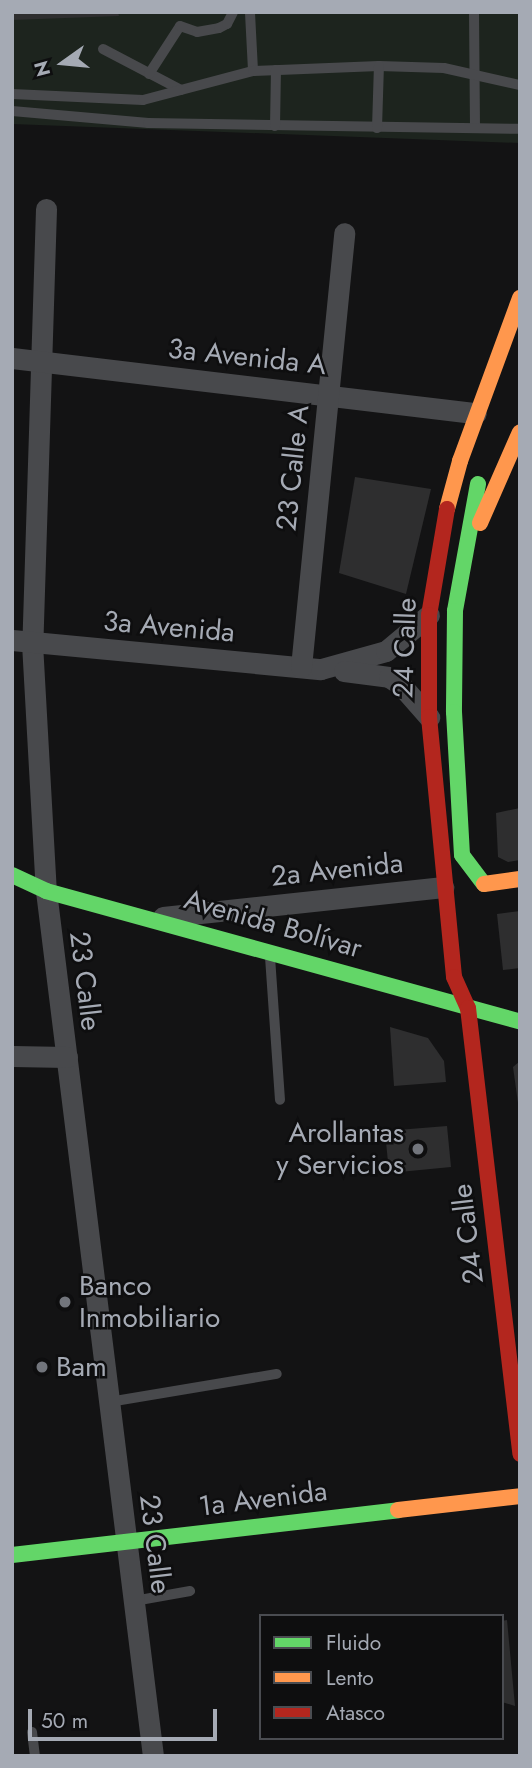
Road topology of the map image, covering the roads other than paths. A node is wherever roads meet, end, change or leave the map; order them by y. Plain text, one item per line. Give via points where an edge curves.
1 (233, 12) edge
2 (474, 12) edge
3 (250, 13) edge
4 (103, 49) dead end
5 (379, 66) junction
6 (276, 70) junction
7 (253, 71) junction
8 (149, 75) junction
9 (476, 77) junction
10 (520, 85) edge
11 (181, 90) junction
12 (12, 94) edge
13 (12, 111) edge
14 (275, 126) junction
15 (475, 126) junction
16 (377, 128) junction
17 (520, 129) edge
18 (47, 209) dead end
19 (344, 233) dead end
20 (520, 298) edge
21 (12, 358) edge
22 (41, 362) junction
23 (328, 394) junction
24 (476, 413) junction
25 (520, 432) edge
26 (482, 467) dead end
27 (459, 575) junction
28 (429, 615) junction
29 (22, 641) edge
30 (311, 668) junction
31 (429, 717) junction
32 (12, 875) edge
33 (520, 878) edge
34 (484, 884) junction
35 (443, 887) junction
36 (46, 891) junction
37 (471, 896) dead end
38 (154, 918) junction
39 (269, 950) junction
40 (472, 976) dead end
41 (468, 1008) junction
42 (520, 1022) edge
43 (12, 1056) edge
44 (67, 1057) junction
45 (280, 1100) dead end
46 (520, 1302) edge
47 (502, 1304) junction
48 (277, 1374) dead end
49 (110, 1402) junction
50 (520, 1454) edge
51 (520, 1496) edge
52 (127, 1541) junction
53 (12, 1555) edge
54 (190, 1591) dead end
55 (134, 1601) junction
56 (32, 1732) dead end
57 (35, 1756) edge
58 (153, 1756) edge

1 - 8 lane via 219,28 197,32 180,26
2 - 9 lane
3 - 7 lane
4 - 8 lane
5 - 6 lane
5 - 9 lane via 444,68
5 - 16 lane
6 - 7 lane
6 - 14 lane
7 - 11 lane
8 - 11 lane
9 - 10 lane
9 - 15 lane
11 - 12 lane via 143,100
13 - 14 lane via 148,123
14 - 16 lane
15 - 16 lane
15 - 17 lane
18 - 22 street, 23 Calle
19 - 23 street, 23 Calle A
20 - 24 main road, 24 Calle
21 - 22 street, 3a Avenida A
22 - 23 street, 3a Avenida A
22 - 29 street, 23 Calle
23 - 24 street, 3a Avenida A
23 - 30 street, 23 Calle A
24 - 28 main road, 24 Calle via 442,529
25 - 27 main road, 24 Calle
26 - 27 main road, 24 Calle
27 - 28 main road
27 - 34 main road, 24 Calle via 454,652 462,855
28 - 30 street, 3a Avenida via 386,651
28 - 31 main road, 24 Calle
29 - 30 street, 3a Avenida
29 - 36 street, 23 Calle
30 - 31 street, 3a Avenida via 389,677
31 - 35 main road, 24 Calle
32 - 36 main road, Avenida Bolívar
33 - 34 main road
34 - 37 main road
35 - 38 street, 2a Avenida
35 - 41 main road, 24 Calle via 454,977
36 - 38 main road, Avenida Bolívar
36 - 44 street, 23 Calle
38 - 39 main road, Avenida Bolívar
39 - 41 main road, Avenida Bolívar
39 - 45 lane
40 - 41 main road, 24 Calle
41 - 42 main road, Avenida Bolívar
41 - 47 main road, 24 Calle
43 - 44 street
44 - 49 street, 23 Calle
46 - 47 lane
47 - 50 main road, 24 Calle
48 - 49 lane
49 - 52 street, 23 Calle
51 - 52 main road, 1a Avenida via 207,1537
52 - 53 main road, 1a Avenida
52 - 55 street, 23 Calle
54 - 55 lane
55 - 58 street, 23 Calle
56 - 57 lane

